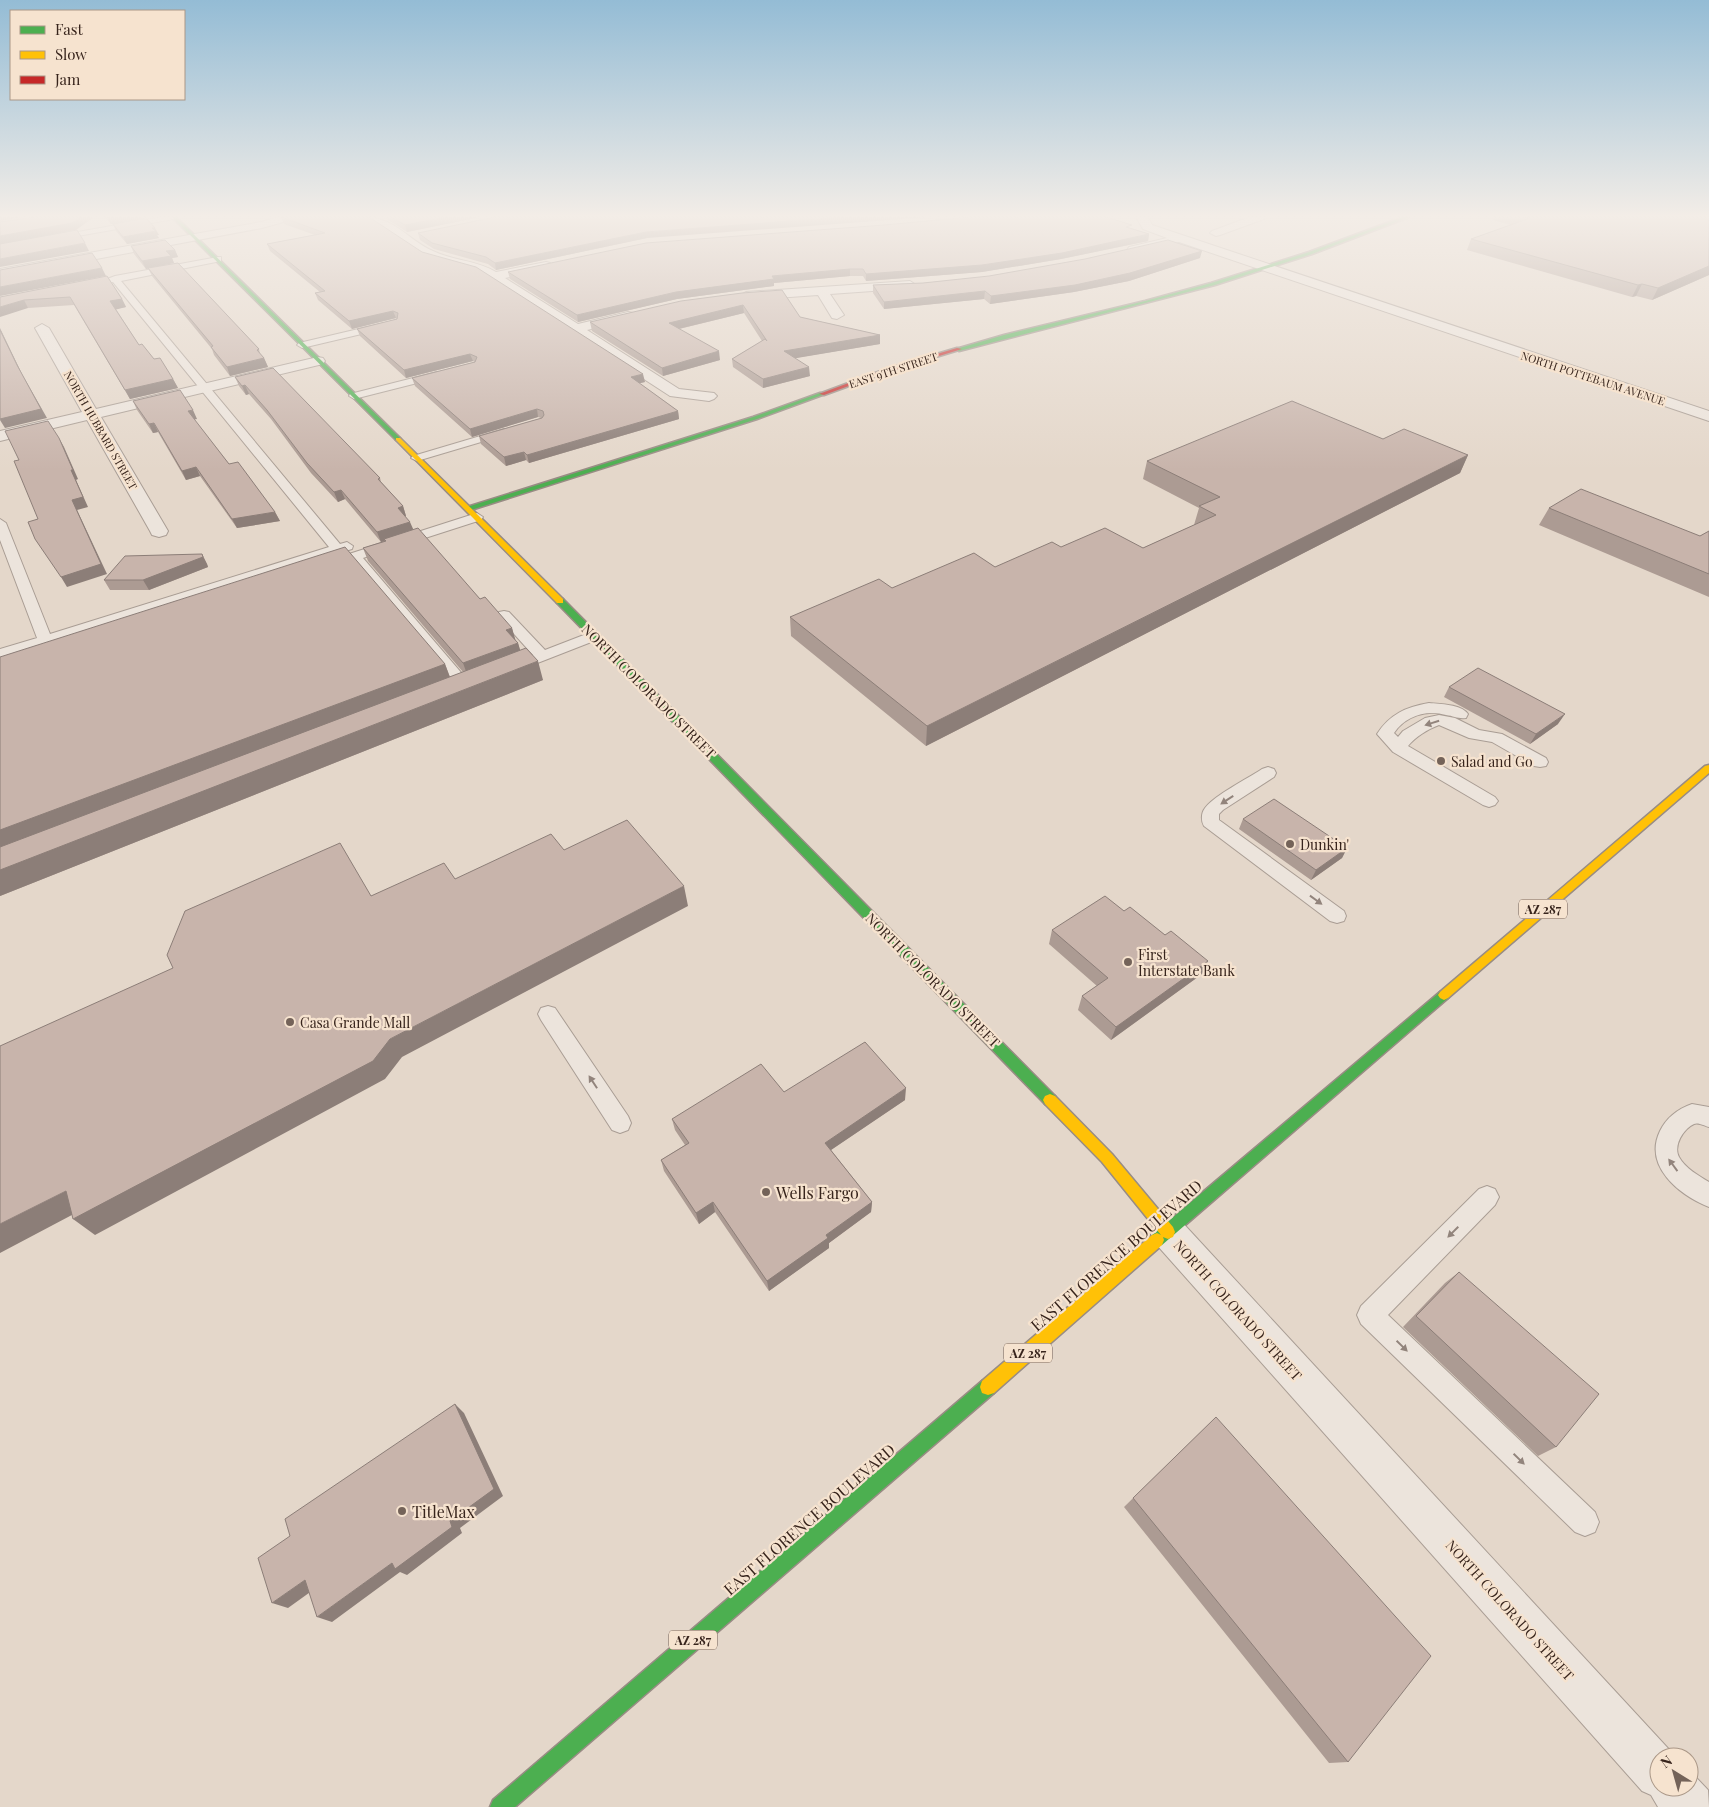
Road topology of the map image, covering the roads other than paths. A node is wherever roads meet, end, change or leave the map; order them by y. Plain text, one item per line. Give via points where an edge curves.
1 (134, 301) edge
2 (259, 301) edge
3 (533, 301) edge
4 (828, 301) edge
5 (1150, 301) edge
6 (1365, 301) edge
7 (637, 314) edge
8 (837, 316) dead end
9 (396, 323) edge
10 (42, 328) dead end
11 (576, 329) junction
12 (302, 345) junction
13 (318, 361) junction
14 (445, 373) edge
15 (206, 388) junction
16 (354, 396) junction
17 (709, 396) dead end
18 (92, 414) junction
19 (1709, 416) edge
20 (511, 430) edge
21 (0, 436) edge
22 (417, 458) junction
23 (472, 513) junction
24 (0, 523) edge
25 (159, 531) dead end
26 (337, 549) junction
27 (355, 557) junction
28 (252, 590) edge
29 (504, 615) dead end
30 (594, 636) junction
31 (45, 640) junction
32 (0, 654) edge
33 (542, 656) junction
34 (498, 673) edge
35 (482, 679) edge
36 (465, 686) junction
37 (446, 693) edge
38 (1540, 762) dead end
39 (1709, 768) edge
40 (1268, 773) dead end
41 (1489, 801) dead end
42 (1337, 916) dead end
43 (548, 1014) dead end
44 (1709, 1117) edge
45 (620, 1123) dead end
46 (1709, 1196) edge
47 (1487, 1197) dead end
48 (1168, 1232) junction
49 (1585, 1522) dead end
50 (1649, 1763) edge
51 (1682, 1797) edge
52 (500, 1807) edge
53 (1691, 1807) edge

1 - 15 lane
2 - 12 street, NORTH COLORADO STREET
3 - 11 street
4 - 8 street
5 - 23 street, EAST 9TH STREET via 980,342 888,370
6 - 19 street, NORTH POTTEBAUM AVENUE
7 - 11 street
9 - 12 lane
10 - 18 street, NORTH HUBBARD STREET
11 - 17 street via 675,393
12 - 13 street, NORTH COLORADO STREET
13 - 15 street
13 - 16 street, NORTH COLORADO STREET
14 - 16 lane
15 - 18 street
15 - 26 lane
16 - 22 street, NORTH COLORADO STREET
18 - 21 street
18 - 25 street, NORTH HUBBARD STREET
20 - 22 lane
22 - 23 street, NORTH COLORADO STREET
23 - 26 lane
23 - 27 lane
23 - 30 street, NORTH COLORADO STREET
24 - 31 lane
26 - 31 lane
27 - 28 lane
27 - 36 lane
29 - 33 lane
30 - 33 lane
30 - 48 street, NORTH COLORADO STREET via 1107,1158
31 - 32 lane
33 - 34 lane
35 - 36 lane
36 - 37 lane
38 -> 41 lane via 1496,738 1475,734 1439,720 1403,741 1399,748
39 - 48 street, EAST FLORENCE BOULEVARD / AZ 287
40 -> 42 lane via 1217,806 1211,812 1210,822
45 -> 43 lane
46 -> 44 lane via 1671,1165 1665,1152 1666,1139 1687,1116 1696,1113
47 -> 49 lane via 1370,1315
48 - 50 street, NORTH COLORADO STREET
48 - 52 street, EAST FLORENCE BOULEVARD / AZ 287
51 - 53 street

